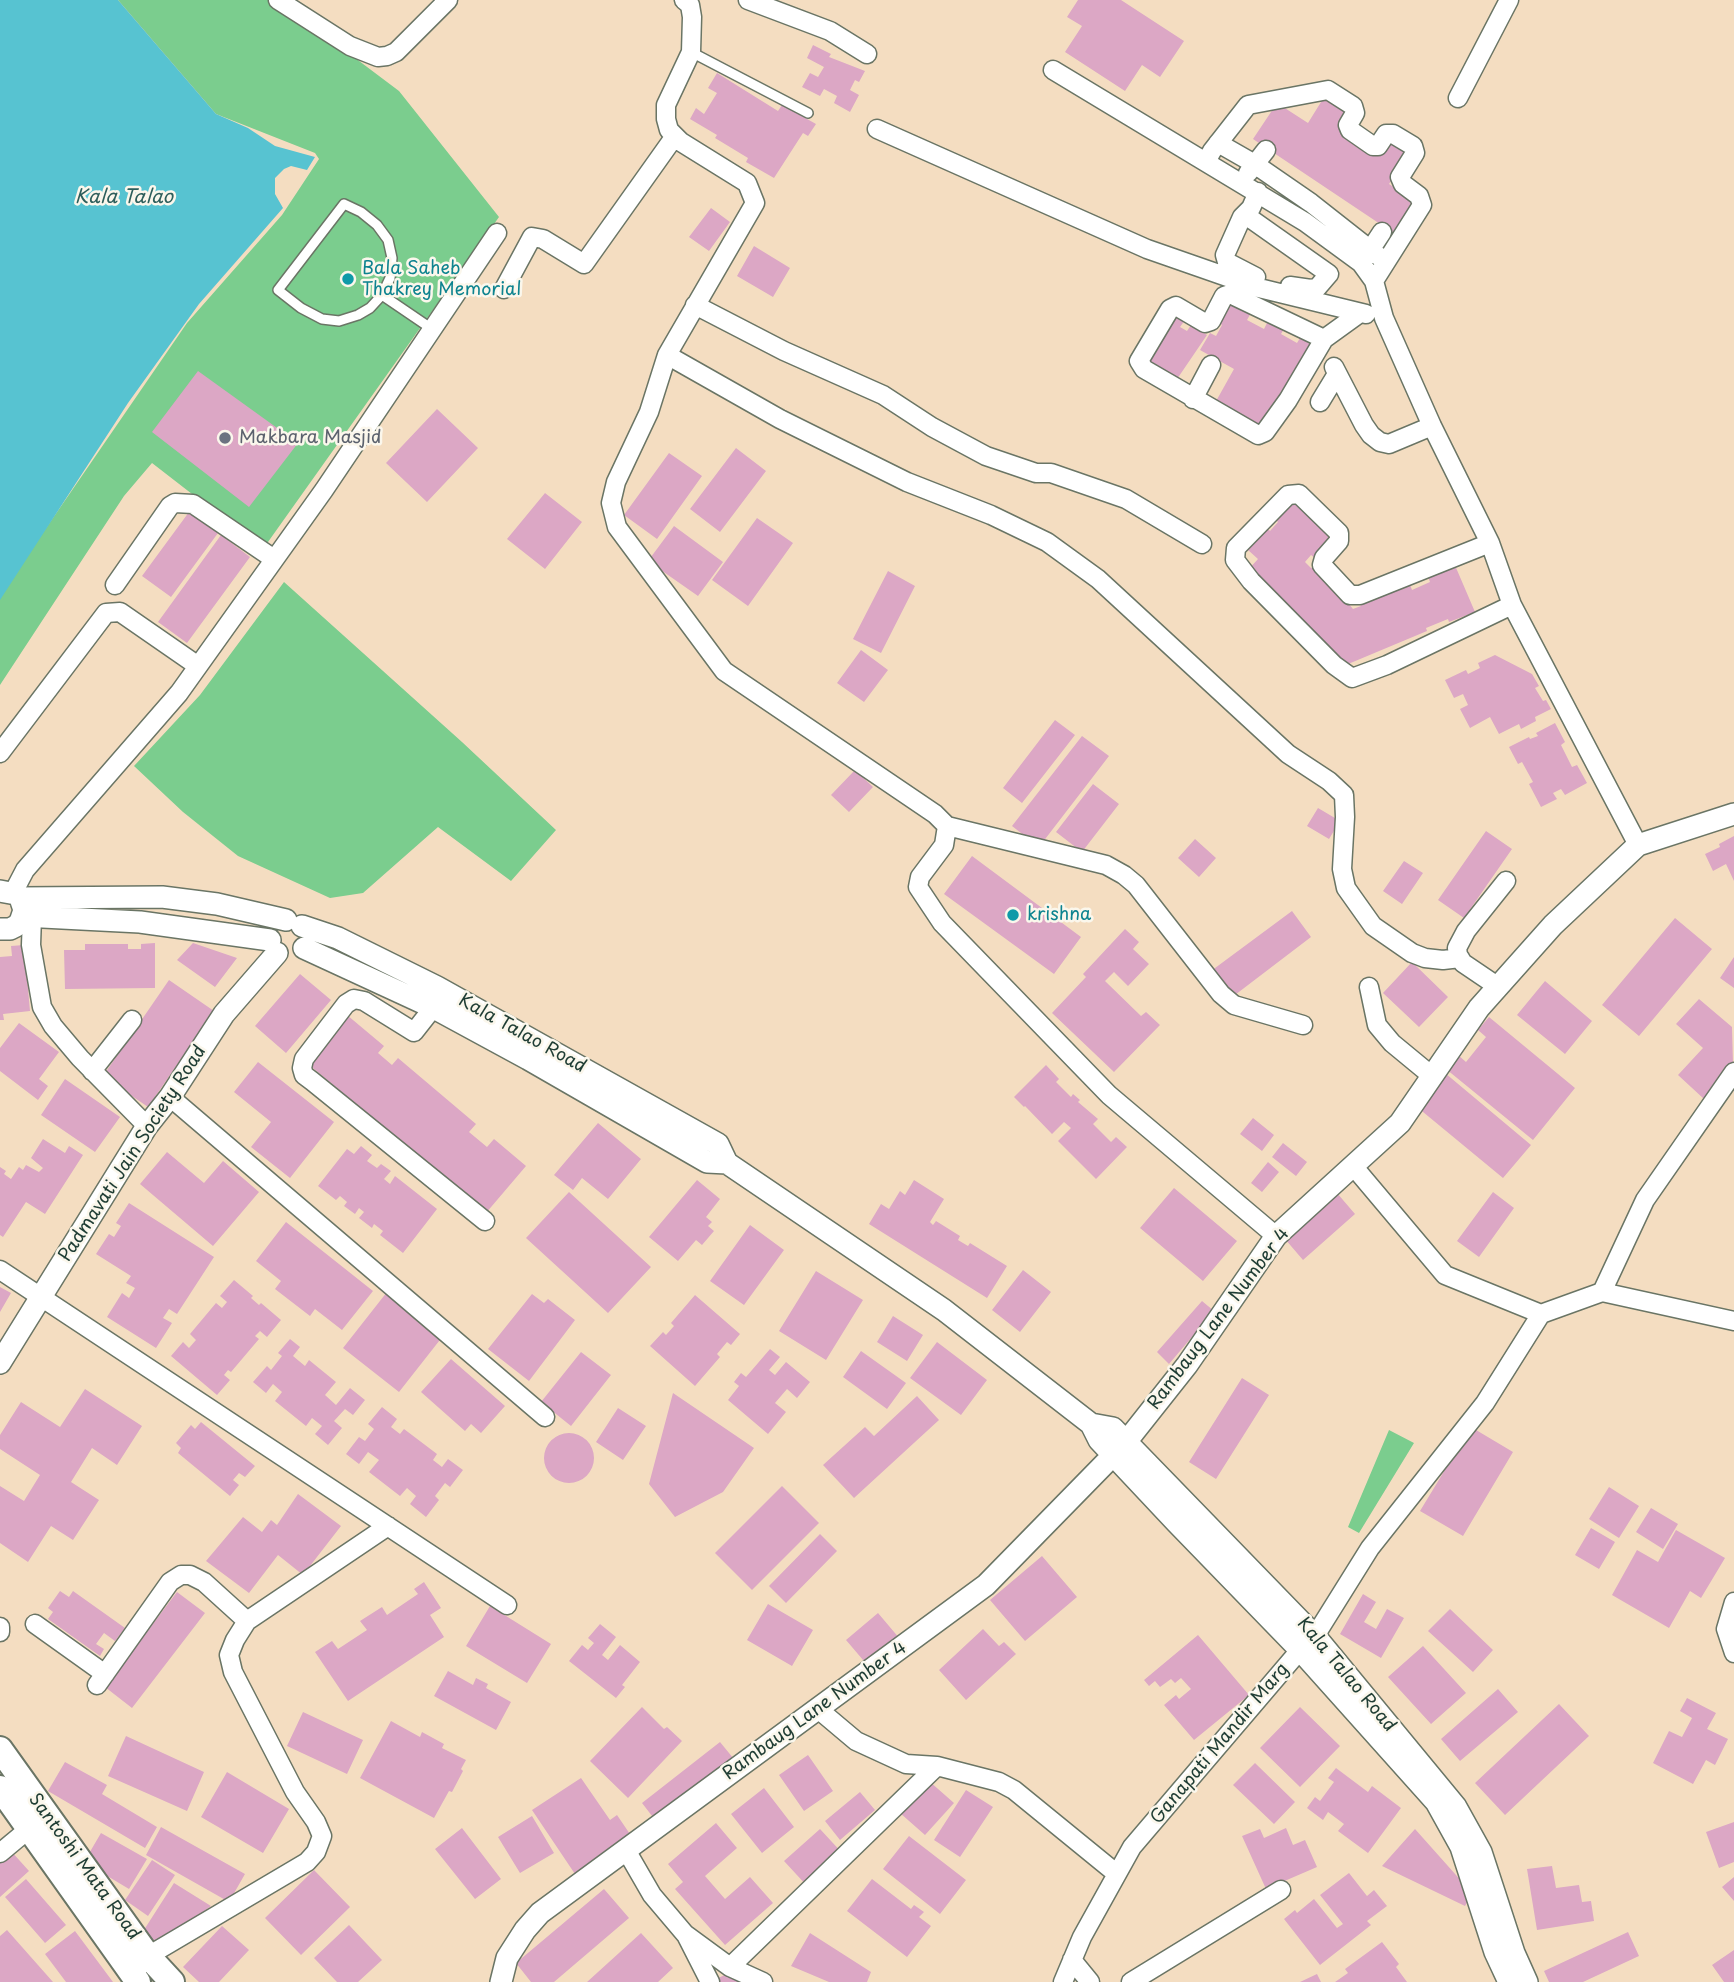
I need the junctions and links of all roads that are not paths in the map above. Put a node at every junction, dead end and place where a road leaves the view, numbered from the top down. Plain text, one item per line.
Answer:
1 (278, 0) edge
2 (448, 0) edge
3 (684, 0) edge
4 (748, 0) edge
5 (1508, 0) edge
6 (691, 52) junction
7 (867, 54) dead end
8 (1054, 70) dead end
9 (1458, 98) dead end
10 (807, 113) dead end
11 (877, 129) dead end
12 (675, 136) junction
13 (1218, 142) junction
14 (1260, 157) junction
15 (1206, 162) junction
16 (1242, 182) junction
17 (1258, 192) junction
18 (1242, 217) junction
19 (1382, 232) dead end
20 (497, 233) dead end
21 (1344, 251) junction
22 (1365, 257) junction
23 (1386, 262) junction
24 (1329, 274) junction
25 (1374, 281) junction
26 (505, 289) dead end
27 (382, 295) junction
28 (695, 305) junction
29 (1360, 313) junction
30 (1384, 318) junction
31 (432, 329) junction
32 (1324, 340) junction
33 (667, 355) junction
34 (1211, 365) dead end
35 (1193, 399) junction
36 (1320, 402) dead end
37 (1432, 426) junction
38 (1490, 543) junction
39 (1202, 544) dead end
40 (274, 559) junction
41 (115, 586) dead end
42 (1512, 605) junction
43 (136, 610) dead end
44 (202, 661) junction
45 (0, 753) edge
46 (1734, 814) edge
47 (947, 826) junction
48 (1638, 845) junction
49 (1506, 881) dead end
50 (18, 903) edge
51 (217, 904) junction
52 (294, 923) junction
53 (0, 929) edge
54 (212, 932) junction
55 (274, 946) junction
56 (304, 948) junction
57 (1460, 958) junction
58 (1497, 986) junction
59 (1369, 987) dead end
60 (439, 1000) junction
61 (132, 1020) dead end
62 (1303, 1025) dead end
63 (92, 1070) junction
64 (1734, 1072) edge
65 (1432, 1076) junction
66 (170, 1097) junction
67 (147, 1126) junction
68 (1354, 1167) junction
69 (485, 1221) dead end
70 (1276, 1236) junction
71 (0, 1270) edge
72 (1602, 1292) junction
73 (40, 1296) junction
74 (1541, 1314) junction
75 (1734, 1321) edge
76 (0, 1363) edge
77 (545, 1416) dead end
78 (1119, 1448) junction
79 (388, 1526) junction
80 (1734, 1602) edge
81 (507, 1605) dead end
82 (247, 1621) junction
83 (35, 1624) dead end
84 (1308, 1643) junction
85 (1734, 1653) edge
86 (818, 1709) junction
87 (0, 1749) edge
88 (937, 1766) junction
89 (0, 1788) edge
90 (38, 1822) junction
91 (626, 1850) junction
92 (0, 1853) edge
93 (1117, 1874) junction
94 (1281, 1890) dead end
95 (685, 1934) junction
96 (148, 1956) junction
97 (1072, 1960) junction
98 (730, 1967) junction
99 (131, 1980) edge
100 (172, 1982) edge
101 (501, 1982) edge
102 (710, 1982) edge
103 (763, 1982) edge
104 (1063, 1982) edge
105 (1090, 1982) edge
106 (1131, 1982) edge
107 (1509, 1982) edge
108 (1527, 1982) edge

1 - 2 street
3 - 6 street
4 - 7 street
5 - 9 street
6 - 10 lane
6 - 12 street
8 - 15 street
11 - 29 street
12 - 26 street
12 - 28 street
13 - 14 street
13 - 15 street
13 - 23 street
14 - 16 street
14 - 22 street
15 - 16 street
16 - 17 street
17 - 18 street
17 - 21 street
18 - 24 street
18 - 24 street
19 - 22 street
20 - 31 street
21 - 22 street
21 - 24 street
22 - 23 street
22 - 25 street
23 - 25 street
25 - 30 street
27 - 27 lane
27 - 31 lane
28 - 33 street
28 - 39 street
29 - 30 street
29 - 32 street
30 - 37 street
31 - 40 street
32 - 35 street
32 - 35 street
33 - 47 street
33 - 57 street
34 - 35 street
36 - 37 street
37 - 38 street
38 - 42 street
38 - 42 street
40 - 41 street
40 - 44 street
42 - 48 street
43 - 44 street
44 - 45 street
44 - 50 street
46 - 48 street, Rambaug Lane Number 4
47 - 62 street
47 - 70 street
48 - 58 street, Rambaug Lane Number 4
49 - 57 street
50 - 51 street, Kala Talao Road
50 - 53 street
50 - 54 street
50 - 63 street
51 - 52 street, Kala Talao Road
51 - 54 street
52 - 55 street
52 - 56 street
52 - 60 street, Kala Talao Road
54 - 55 street
55 - 56 street
55 - 66 street, Padmavati Jain Society Road
56 - 60 street, Kala Talao Road
57 - 58 street
58 - 65 street, Rambaug Lane Number 4
59 - 65 street
60 - 69 street
60 - 78 street, Kala Talao Road
61 - 63 street
63 - 67 street
64 - 72 street
65 - 68 street, Rambaug Lane Number 4
66 - 67 street, Padmavati Jain Society Road
66 - 77 street
67 - 73 street, Padmavati Jain Society Road
68 - 70 street, Rambaug Lane Number 4
68 - 74 street
70 - 78 street, Rambaug Lane Number 4
71 - 73 street
72 - 74 street
72 - 75 street
73 - 76 street, Padmavati Jain Society Road
73 - 79 street
74 - 84 street, Ganapati Mandir Marg
78 - 84 street, Kala Talao Road
78 - 86 street, Rambaug Lane Number 4
79 - 81 street
79 - 82 street
80 - 85 street
82 - 83 street
82 - 96 street
84 - 93 street, Ganapati Mandir Marg
84 - 107 street, Kala Talao Road
84 - 108 street, Kala Talao Road
86 - 88 street
86 - 91 street, Rambaug Lane Number 4
87 - 90 main road, Santoshi Mata Road
88 - 93 street
88 - 98 street
89 - 90 main road, Santoshi Mata Road
90 - 92 street
90 - 96 main road, Santoshi Mata Road
90 - 99 main road, Santoshi Mata Road
91 - 95 street
91 - 101 street, Rambaug Lane Number 4
93 - 97 street, Ganapati Mandir Marg
94 - 106 street
95 - 98 street
95 - 102 street
96 - 99 street
96 - 100 main road, Santoshi Mata Road
97 - 104 street, Ganapati Mandir Marg
97 - 105 street
98 - 103 street

